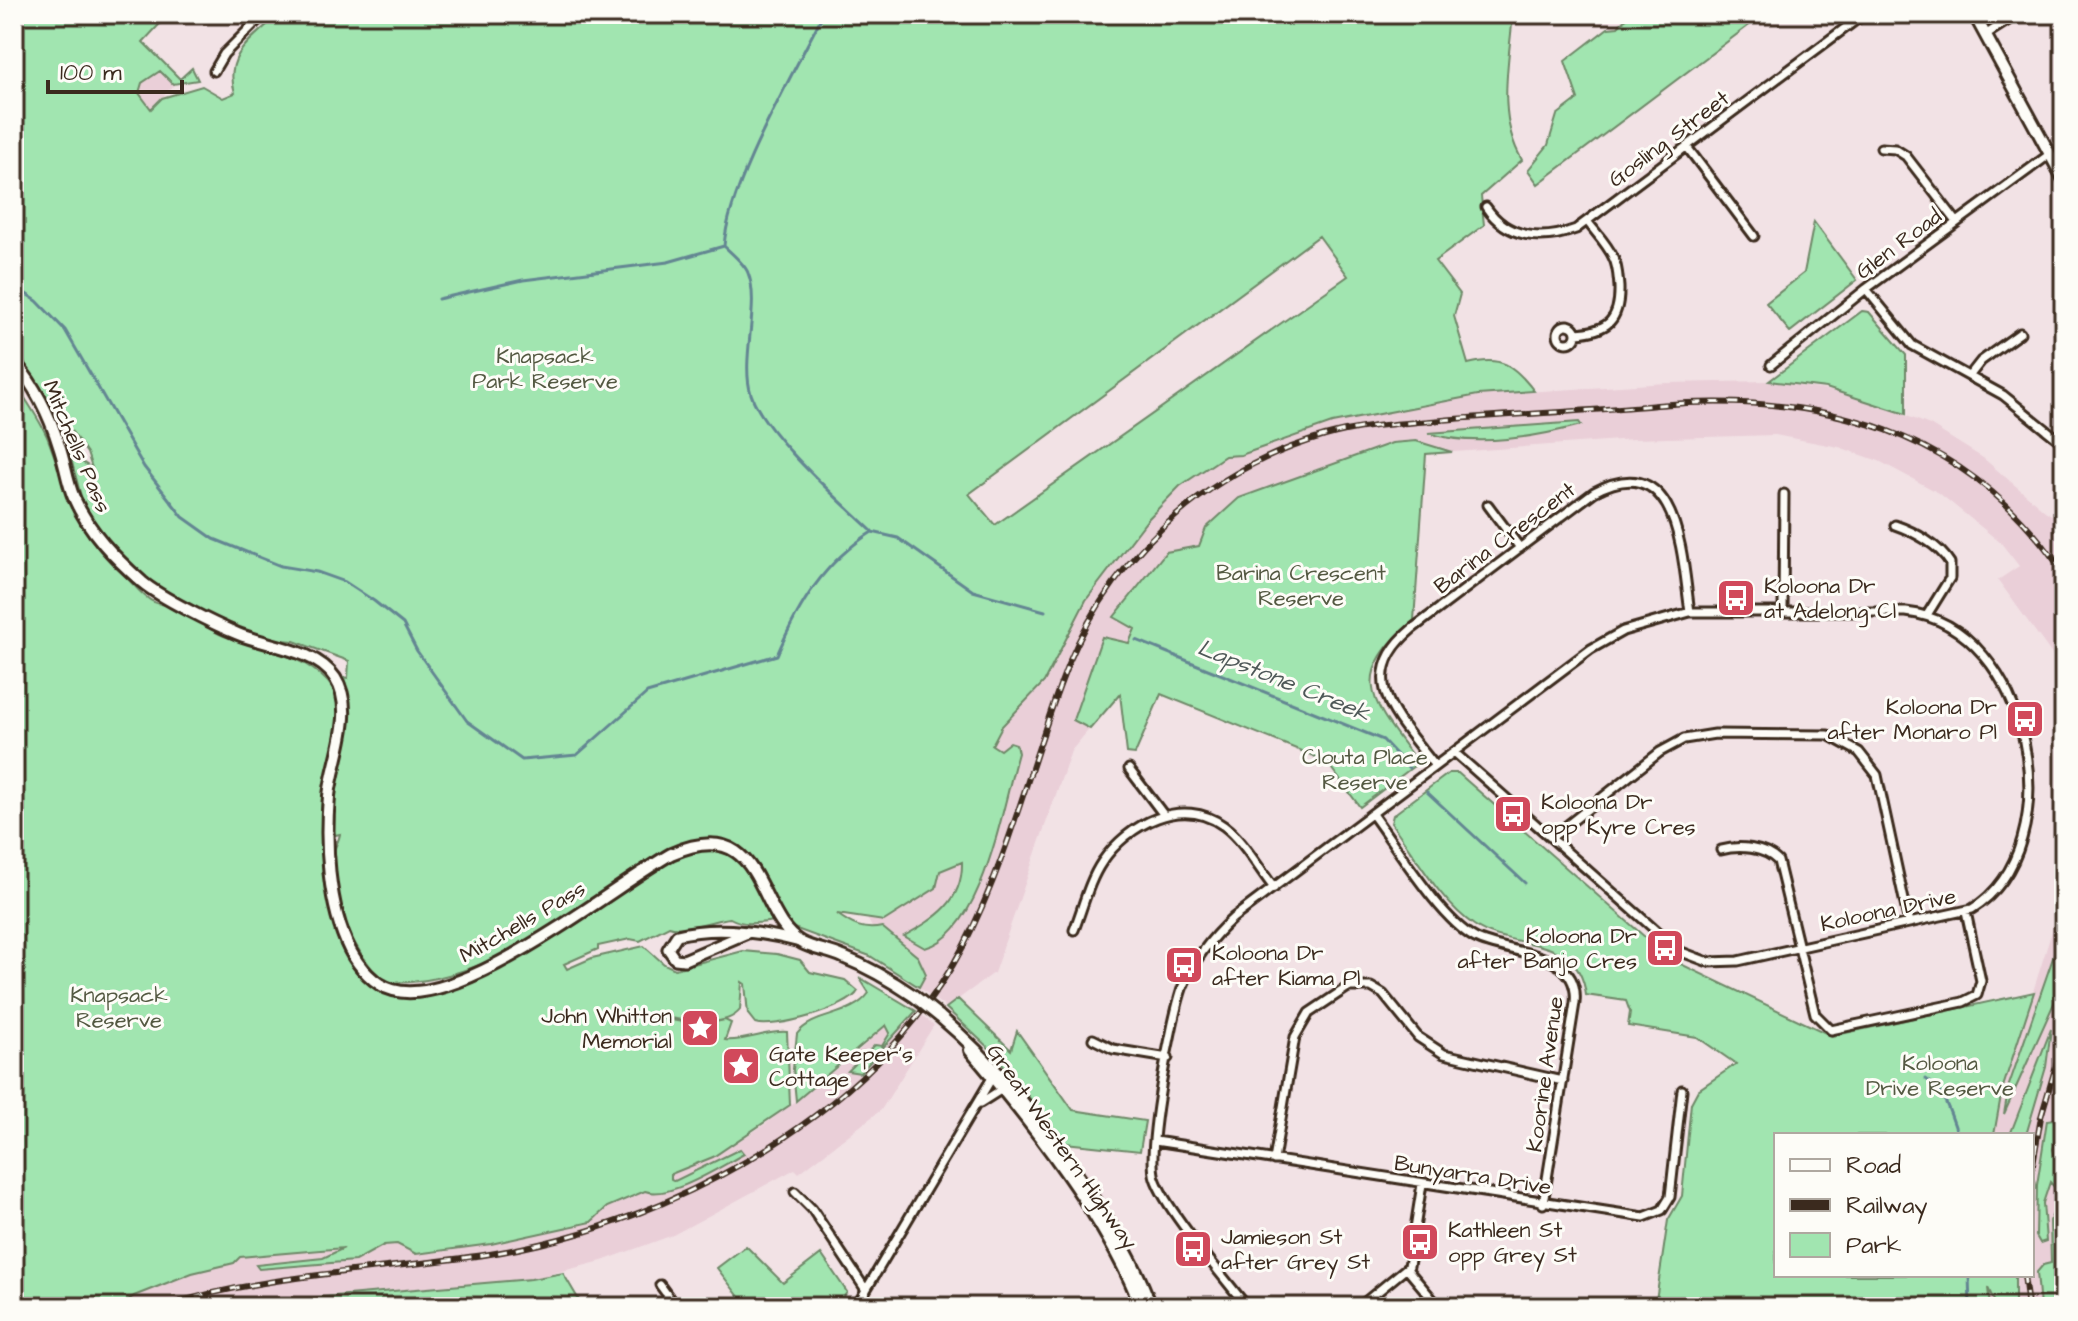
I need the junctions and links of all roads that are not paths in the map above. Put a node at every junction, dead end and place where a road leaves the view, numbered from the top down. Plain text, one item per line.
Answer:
1 (264, 14) edge
2 (1864, 14) edge
3 (1974, 14) edge
4 (2018, 14) edge
5 (1985, 35) junction
6 (214, 71) dead end
7 (1687, 147) junction
8 (1881, 148) dead end
9 (2050, 154) junction
10 (2064, 180) edge
11 (1486, 207) dead end
12 (1587, 221) junction
13 (1957, 222) junction
14 (1754, 236) dead end
15 (1866, 289) junction
16 (1576, 333) dead end
17 (2020, 333) dead end
18 (14, 361) edge
19 (1771, 365) dead end
20 (1970, 375) junction
21 (2064, 444) edge
22 (1784, 494) dead end
23 (1488, 505) dead end
24 (1895, 525) dead end
25 (1520, 548) junction
26 (1783, 611) junction
27 (1690, 612) junction
28 (1927, 615) junction
29 (1454, 752) junction
30 (1435, 766) junction
31 (1129, 769) dead end
32 (1163, 814) junction
33 (1372, 814) junction
34 (1551, 838) junction
35 (1721, 850) dead end
36 (1274, 888) junction
37 (1966, 912) junction
38 (1909, 923) junction
39 (1074, 930) dead end
40 (747, 933) junction
41 (802, 943) junction
42 (1799, 947) junction
43 (1093, 1039) dead end
44 (1168, 1058) junction
45 (996, 1073) junction
46 (1563, 1081) junction
47 (1002, 1089) junction
48 (1682, 1090) dead end
49 (980, 1103) junction
50 (1155, 1141) junction
51 (1274, 1160) junction
52 (1422, 1184) junction
53 (795, 1192) dead end
54 (1543, 1204) junction
55 (1407, 1269) junction
56 (660, 1285) dead end
57 (864, 1294) junction
58 (676, 1307) edge
59 (856, 1307) edge
60 (868, 1307) edge
61 (1141, 1307) edge
62 (1151, 1307) edge
63 (1247, 1307) edge
64 (1359, 1307) edge
65 (1439, 1307) edge

1 - 6 street
2 - 7 street, Gosling Street
3 - 5 main road
4 - 5 street
5 - 9 main road
7 - 12 street, Gosling Street
7 - 14 street
8 - 13 street
9 - 10 main road
9 - 13 street, Glen Road
11 - 12 street, Gosling Street
12 - 16 street
13 - 15 street, Glen Road
15 - 19 street, Glen Road
15 - 20 street
17 - 20 street
18 - 41 main road, Mitchells Pass
20 - 21 street
22 - 26 street
23 - 25 street
24 - 28 street
25 - 27 street, Barina Crescent
25 - 30 street, Barina Crescent
26 - 27 street, Koloona Drive
26 - 28 street, Koloona Drive
27 - 29 street, Koloona Drive
28 - 37 street, Koloona Drive
29 - 30 street, Koloona Drive
29 - 34 street, Koloona Drive
30 - 33 street, Koloona Drive
31 - 32 street
32 - 36 street
32 - 39 street
33 - 36 street, Koloona Drive
33 - 46 street, Koorine Avenue
34 - 38 street
34 - 42 street, Koloona Drive
35 - 42 street
36 - 44 street, Koloona Drive
37 - 38 street, Koloona Drive
37 - 42 street
38 - 42 street, Koloona Drive
40 - 40 street, Great Western Highway
40 - 41 street, Great Western Highway
41 - 45 main road, Great Western Highway, bridge
43 - 44 street
44 - 50 street, Koloona Drive
45 - 47 main road, Great Western Highway
45 - 49 street
45 - 62 main road, Great Western Highway
46 - 51 street
46 - 54 street, Koorine Avenue
47 - 49 street
47 - 61 main road, Great Western Highway
48 - 54 street, Bunyarra Drive
49 - 57 street
50 - 51 street, Bunyarra Drive
50 - 63 street, Koloona Drive
51 - 52 street, Bunyarra Drive
52 - 54 street, Bunyarra Drive
52 - 55 street
53 - 57 street
55 - 64 street
55 - 65 street
56 - 58 street
57 - 59 street
57 - 60 street

